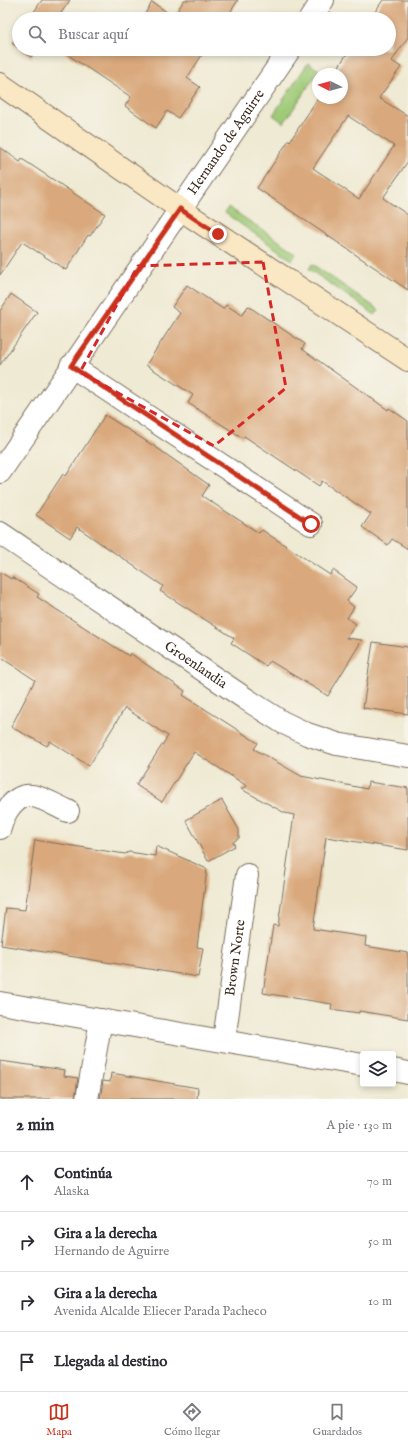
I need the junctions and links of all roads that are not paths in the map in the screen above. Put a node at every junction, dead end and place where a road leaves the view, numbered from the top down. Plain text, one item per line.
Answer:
1 (323, 0) edge
2 (315, 12) edge
3 (285, 56) edge
4 (0, 84) edge
5 (180, 209) junction
6 (408, 360) edge
7 (71, 366) junction
8 (0, 472) edge
9 (311, 524) dead end
10 (0, 533) edge
11 (408, 756) edge
12 (68, 811) dead end
13 (0, 828) edge
14 (247, 875) dead end
15 (0, 1003) edge
16 (101, 1020) junction
17 (224, 1040) junction
18 (360, 1064) edge
19 (396, 1071) edge
20 (408, 1073) edge
21 (88, 1099) edge

1 - 2 street
3 - 5 street, Hernando de Aguirre
4 - 5 main road
5 - 6 main road
5 - 7 street, Hernando de Aguirre
7 - 8 street, Hernando de Aguirre
7 - 9 street
10 - 11 street, Groenlandia
12 - 13 street
14 - 17 street, Brown Norte
15 - 16 street
16 - 17 street
16 - 21 street
17 - 18 street
19 - 20 street

